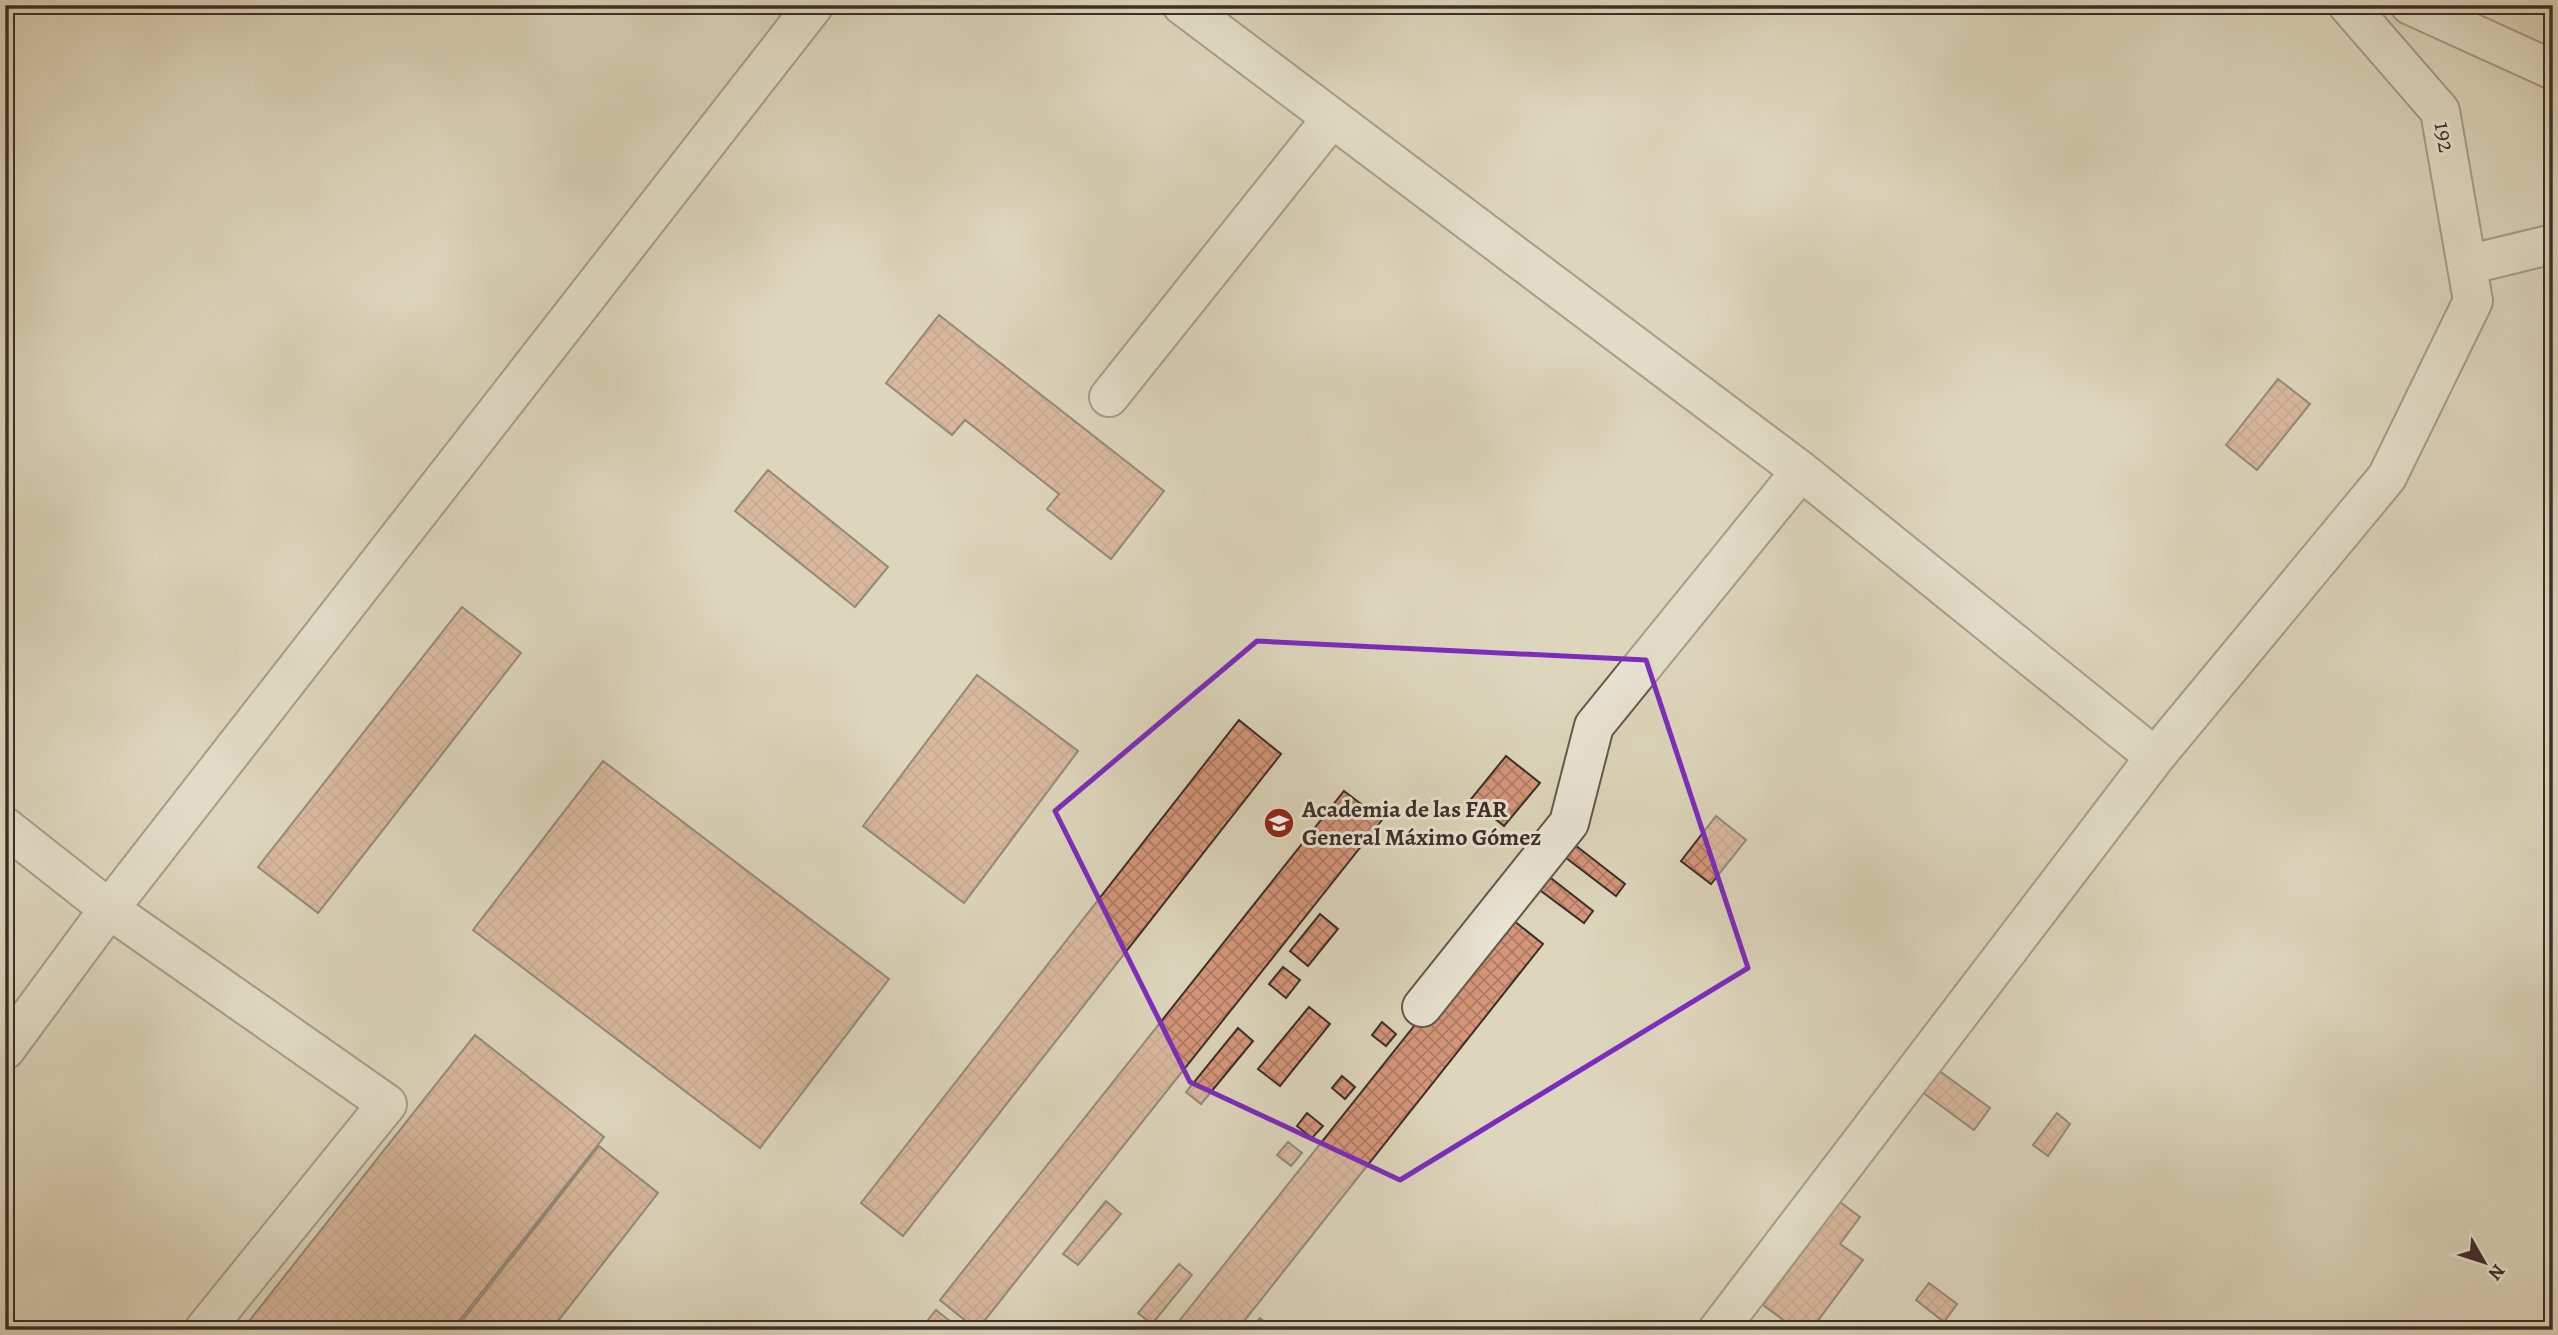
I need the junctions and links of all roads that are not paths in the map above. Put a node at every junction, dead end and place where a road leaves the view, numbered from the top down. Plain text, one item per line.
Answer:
1 (814, 5) edge
2 (1182, 5) edge
3 (2348, 5) edge
4 (2410, 5) edge
5 (2553, 70) edge
6 (1332, 118) junction
7 (2553, 244) edge
8 (2470, 283) junction
9 (1109, 397) dead end
10 (1801, 471) junction
11 (2155, 757) junction
12 (5, 827) edge
13 (109, 909) junction
14 (1422, 1007) dead end
15 (5, 1049) edge
16 (204, 1330) edge
17 (1718, 1330) edge

1 - 13 street
2 - 6 street
3 - 8 street, 192
4 - 5 street
6 - 9 street
6 - 10 street
7 - 8 street
8 - 11 street
10 - 11 street
10 - 14 street
11 - 17 street
12 - 13 street
13 - 15 street
13 - 16 street

